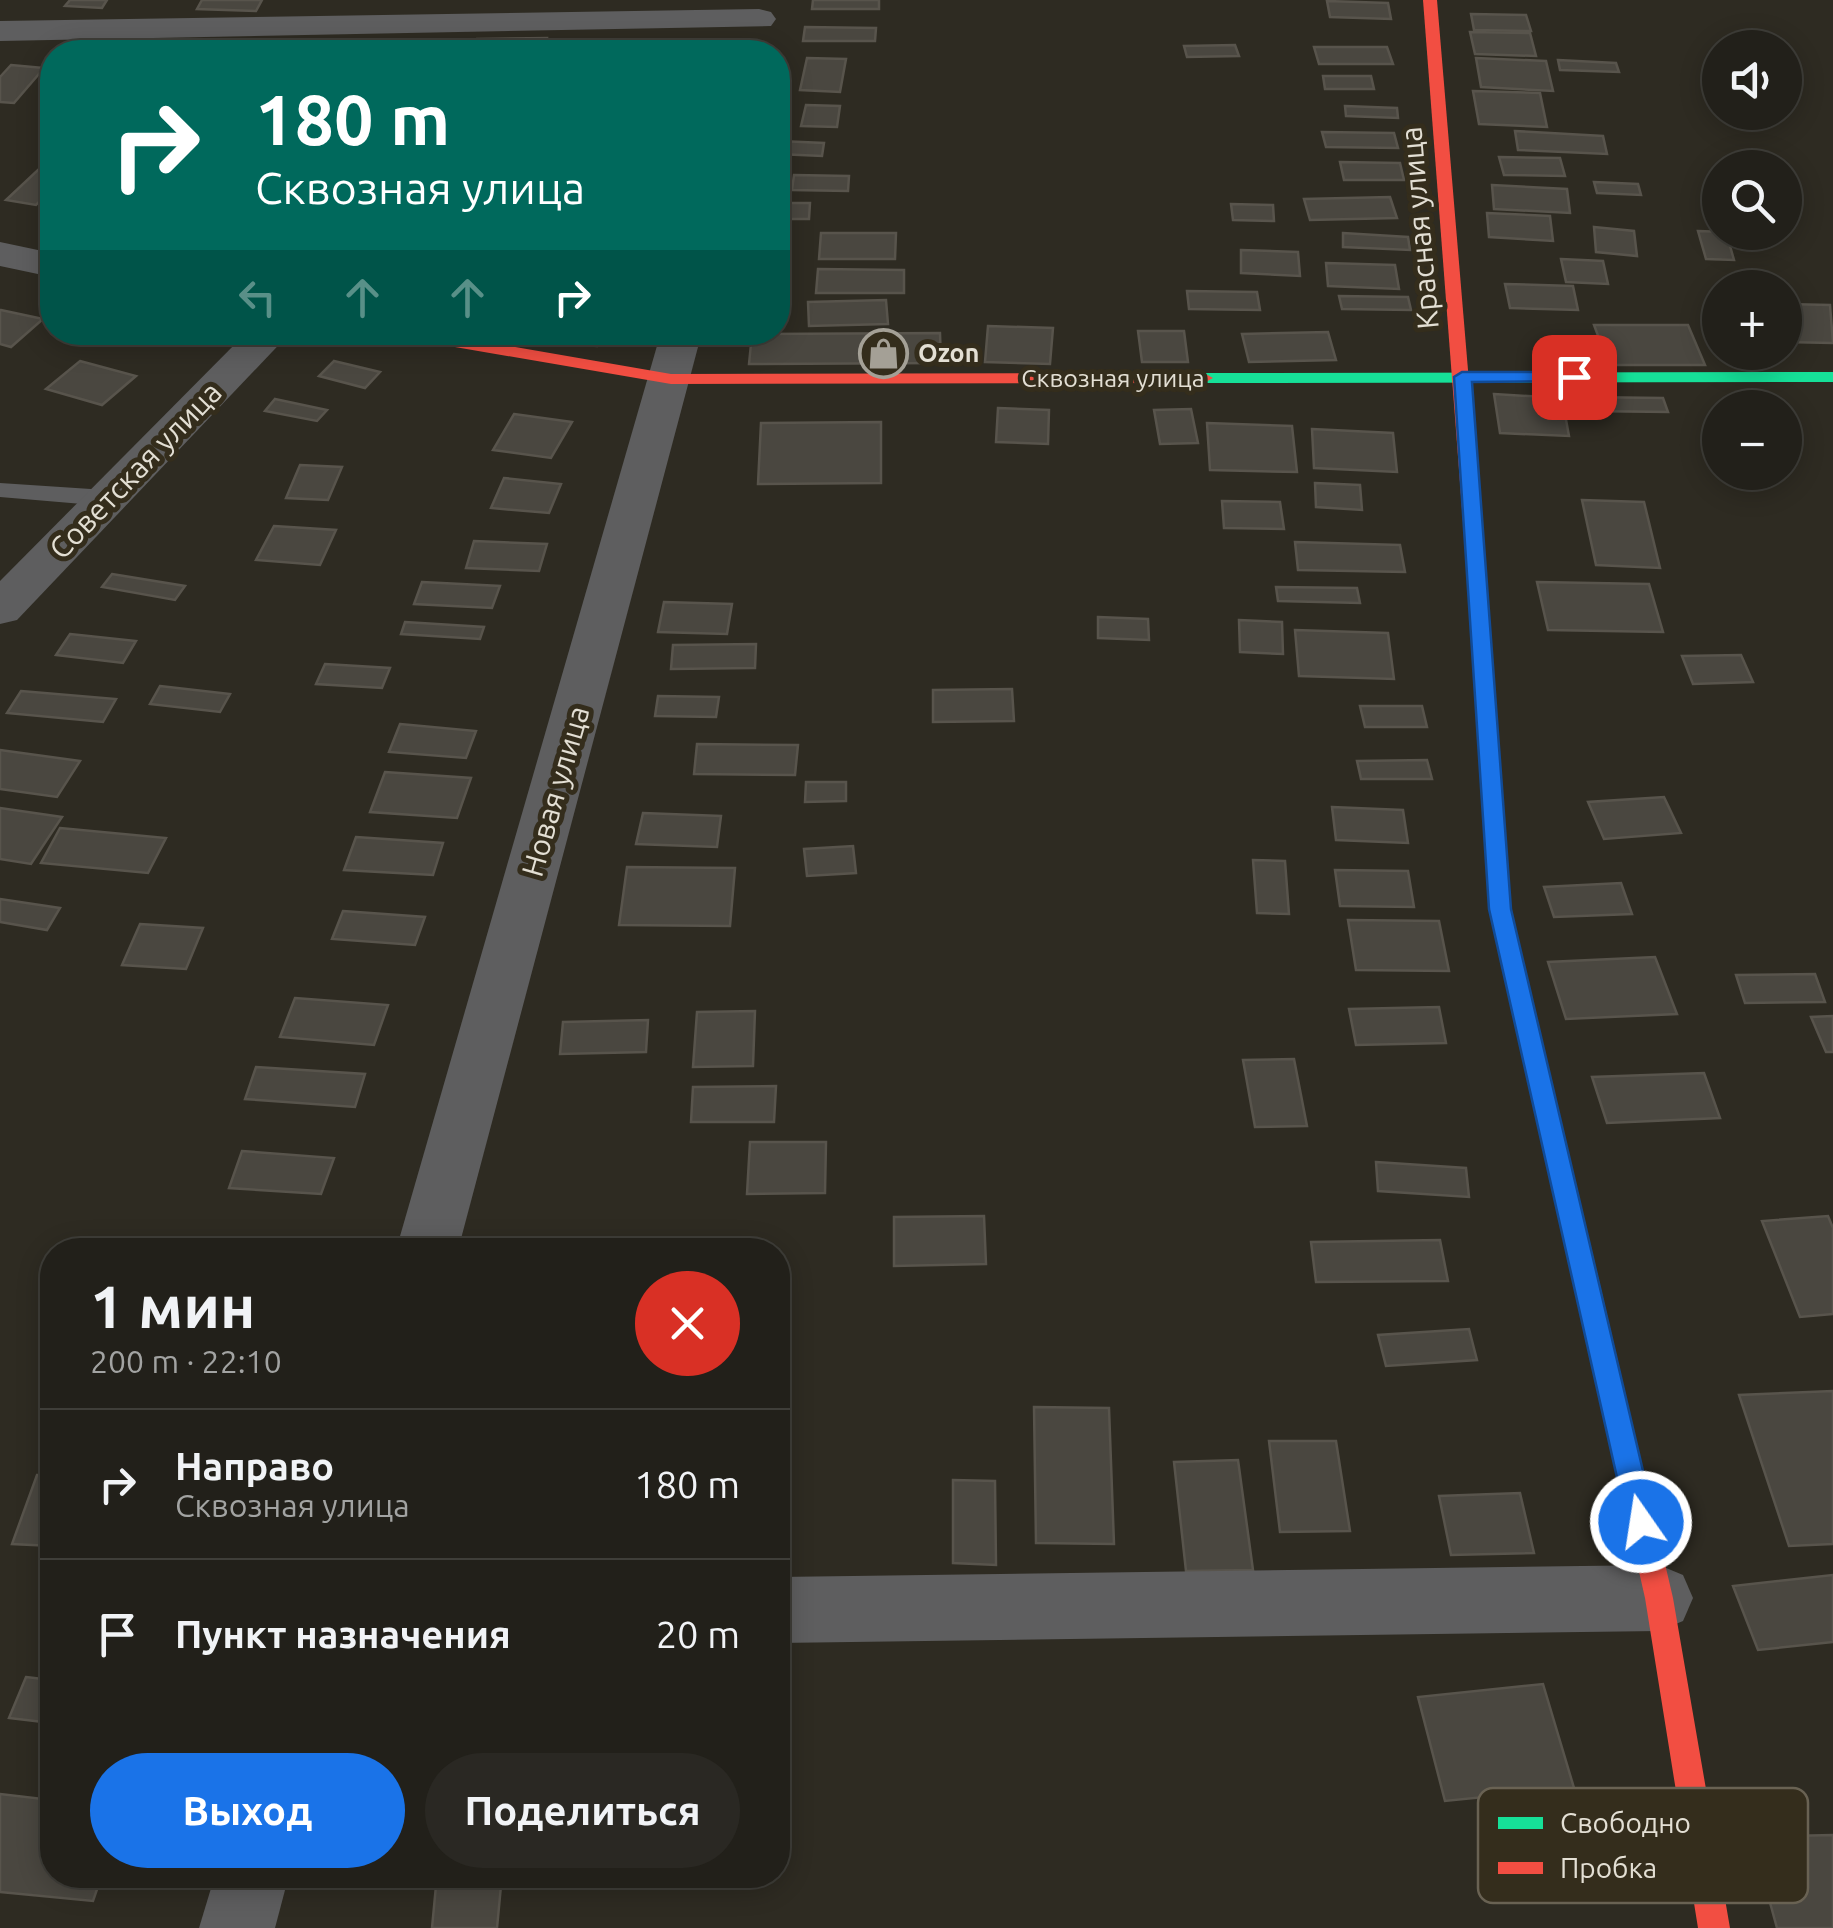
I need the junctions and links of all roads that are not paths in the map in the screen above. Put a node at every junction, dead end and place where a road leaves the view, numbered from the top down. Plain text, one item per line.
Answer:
1 (1430, 0) edge
2 (762, 9) edge
3 (0, 31) edge
4 (754, 40) edge
5 (0, 254) edge
6 (40, 262) edge
7 (258, 345) edge
8 (548, 345) edge
9 (676, 356) edge
10 (1462, 377) junction
11 (1833, 377) edge
12 (0, 490) edge
13 (106, 498) junction
14 (0, 609) edge
15 (430, 1238) edge
16 (1659, 1598) junction
17 (790, 1610) edge
18 (1691, 1788) edge
19 (248, 1888) edge
20 (1710, 1903) edge
21 (237, 1928) edge
22 (1714, 1928) edge

1 - 10 street, Красная улица
2 - 3 street
2 - 4 street
5 - 6 street
7 - 13 street, Советская улица
8 - 9 street, Сквозная улица
9 - 10 street, Сквозная улица
9 - 15 street, Новая улица
10 - 11 street, Сквозная улица
10 - 16 street, Красная улица
12 - 13 lane
13 - 14 street, Советская улица
16 - 17 street
16 - 18 street, Красная улица
19 - 21 street
20 - 22 street, Красная улица

